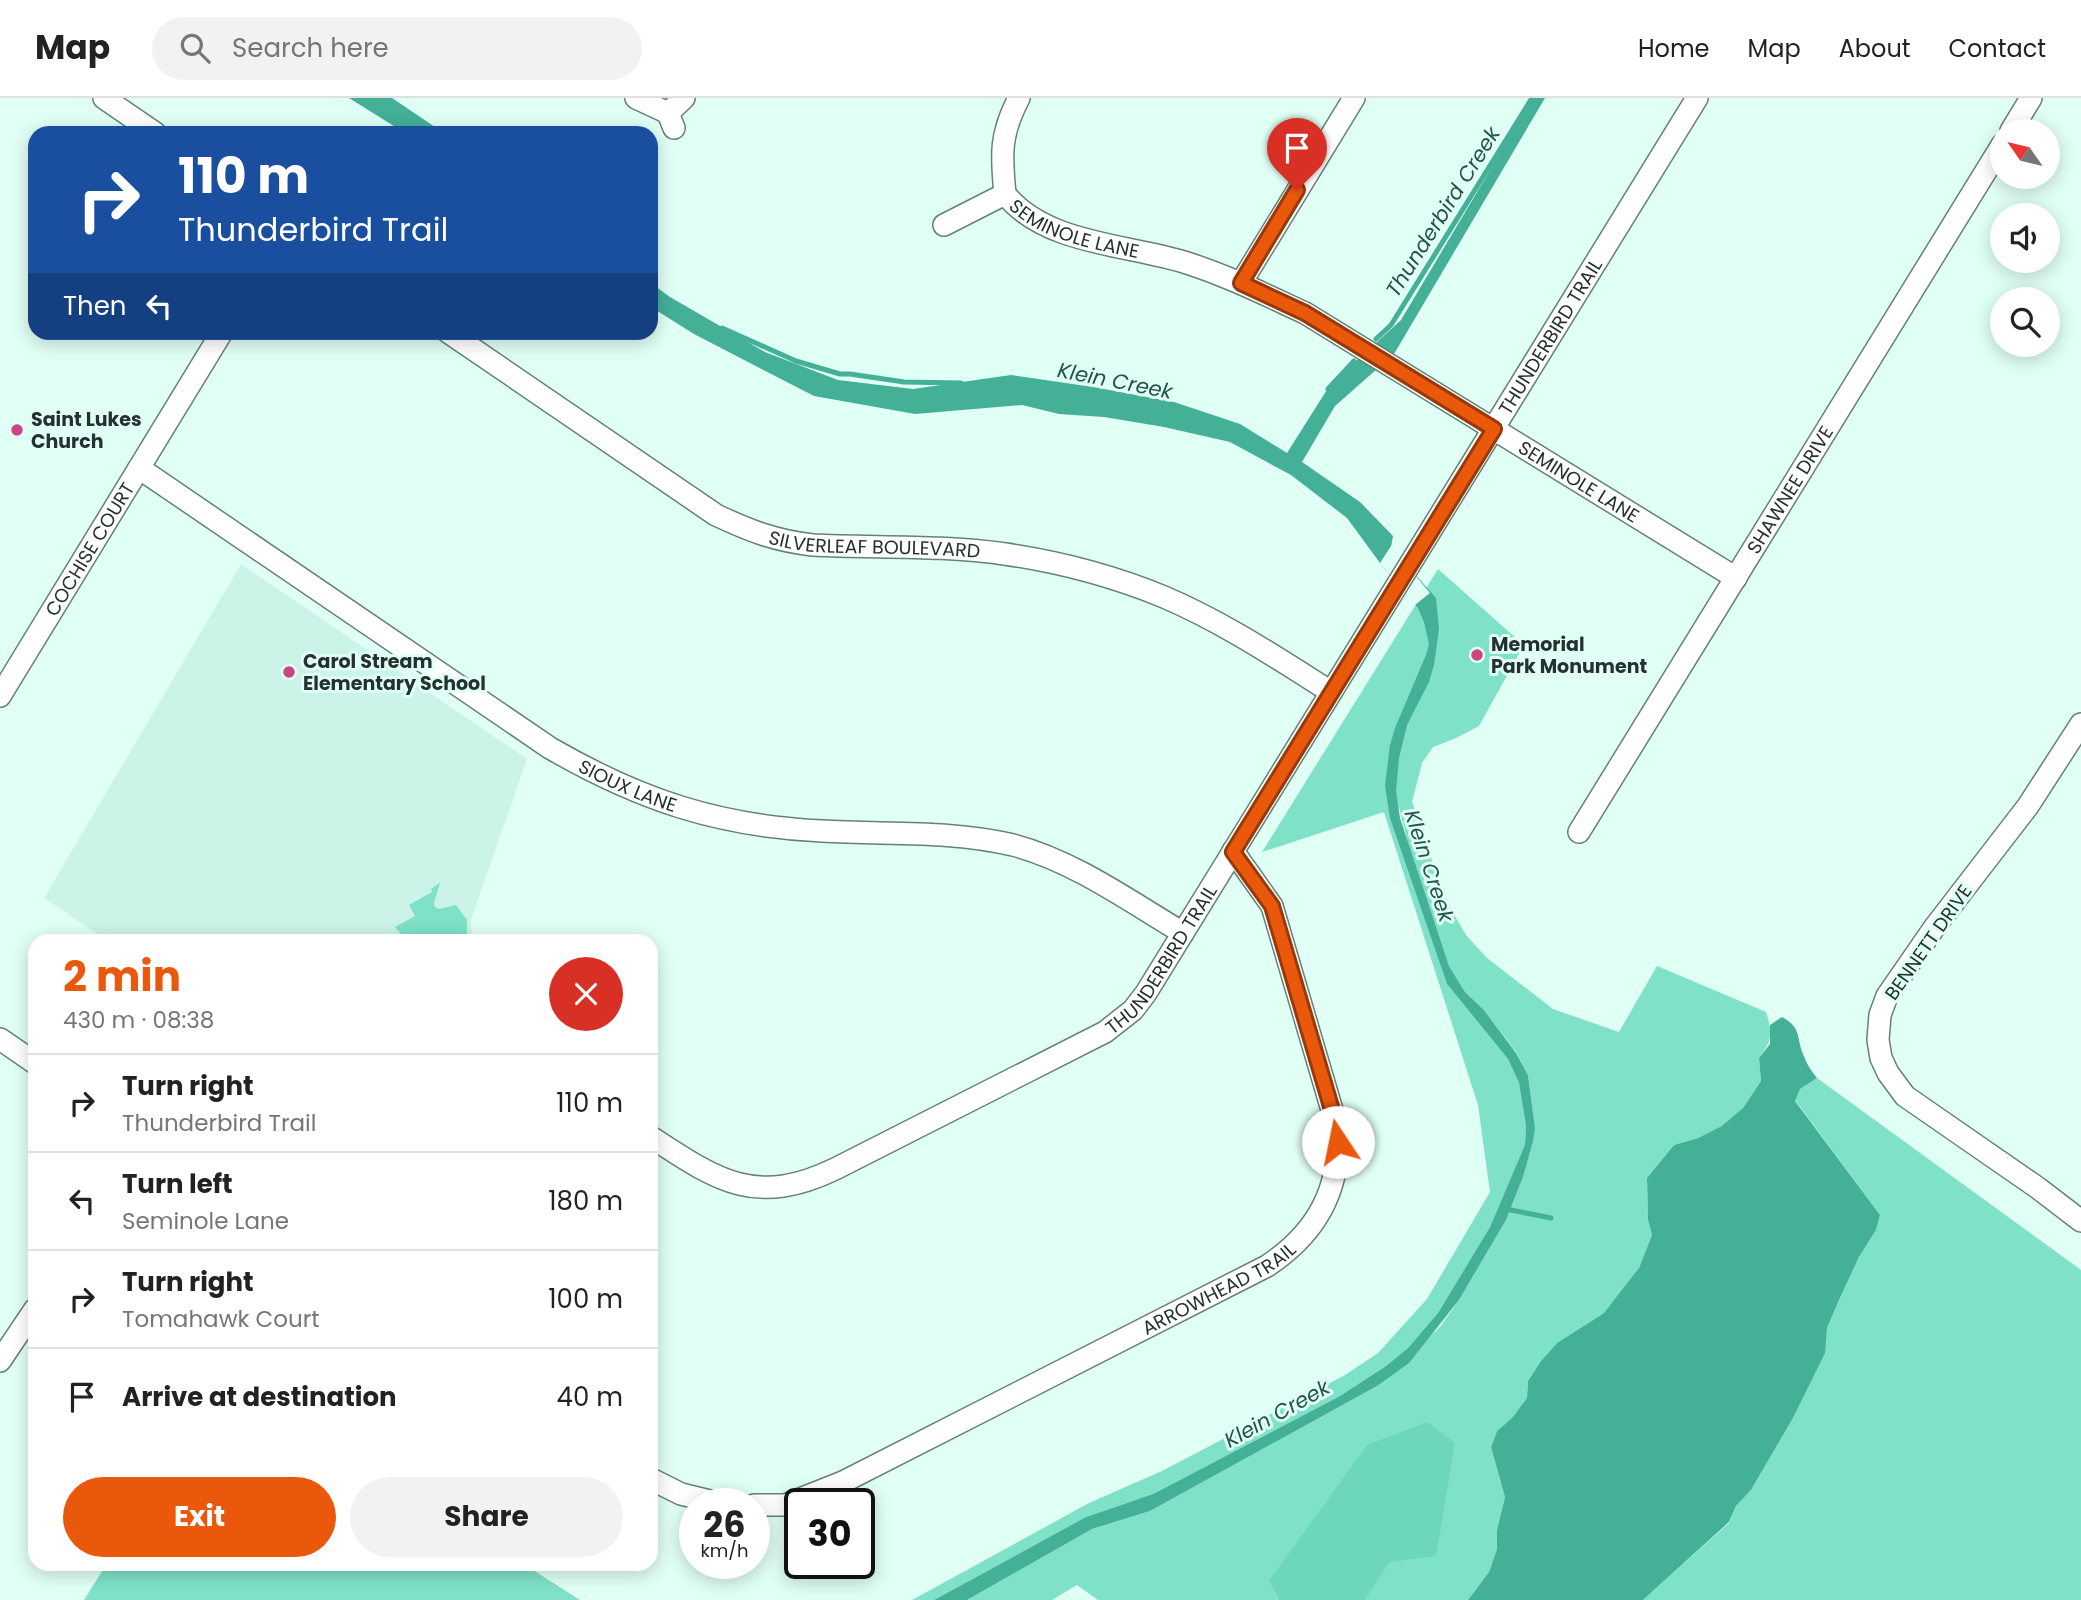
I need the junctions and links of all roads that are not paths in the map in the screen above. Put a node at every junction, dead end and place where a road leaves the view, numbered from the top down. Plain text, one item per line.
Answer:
1 (104, 98) edge
2 (636, 98) edge
3 (684, 98) edge
4 (1020, 98) edge
5 (1354, 98) edge
6 (1697, 98) edge
7 (2031, 98) edge
8 (2018, 119) edge
9 (145, 126) edge
10 (1990, 165) edge
11 (1005, 194) junction
12 (944, 225) dead end
13 (1241, 283) junction
14 (217, 340) edge
15 (460, 340) edge
16 (1494, 429) junction
17 (139, 468) junction
18 (1736, 578) junction
19 (1331, 692) junction
20 (0, 696) edge
21 (2081, 724) edge
22 (1579, 832) dead end
23 (1233, 852) junction
24 (1183, 933) junction
25 (0, 1039) edge
26 (28, 1058) edge
27 (658, 1142) edge
28 (2081, 1222) edge
29 (28, 1318) edge
30 (0, 1360) edge
31 (658, 1482) edge
32 (679, 1493) edge
33 (770, 1505) edge

1 - 9 street
2 - 3 street
4 - 11 street
5 - 13 street
6 - 16 street, THUNDERBIRD TRAIL
7 - 8 street
10 - 18 street, SHAWNEE DRIVE
11 - 12 street
11 - 13 street, SEMINOLE LANE
13 - 16 street, SEMINOLE LANE
14 - 17 street, COCHISE COURT
15 - 19 street, SILVERLEAF BOULEVARD
16 - 18 street, SEMINOLE LANE
16 - 19 street, THUNDERBIRD TRAIL
17 - 20 street, COCHISE COURT
17 - 24 street, SIOUX LANE
18 - 22 street, SHAWNEE DRIVE
19 - 23 street, THUNDERBIRD TRAIL
21 - 28 street, BENNETT DRIVE
23 - 24 street, THUNDERBIRD TRAIL
23 - 33 street, ARROWHEAD TRAIL
24 - 27 street, THUNDERBIRD TRAIL
25 - 26 street
29 - 30 street
31 - 32 street

